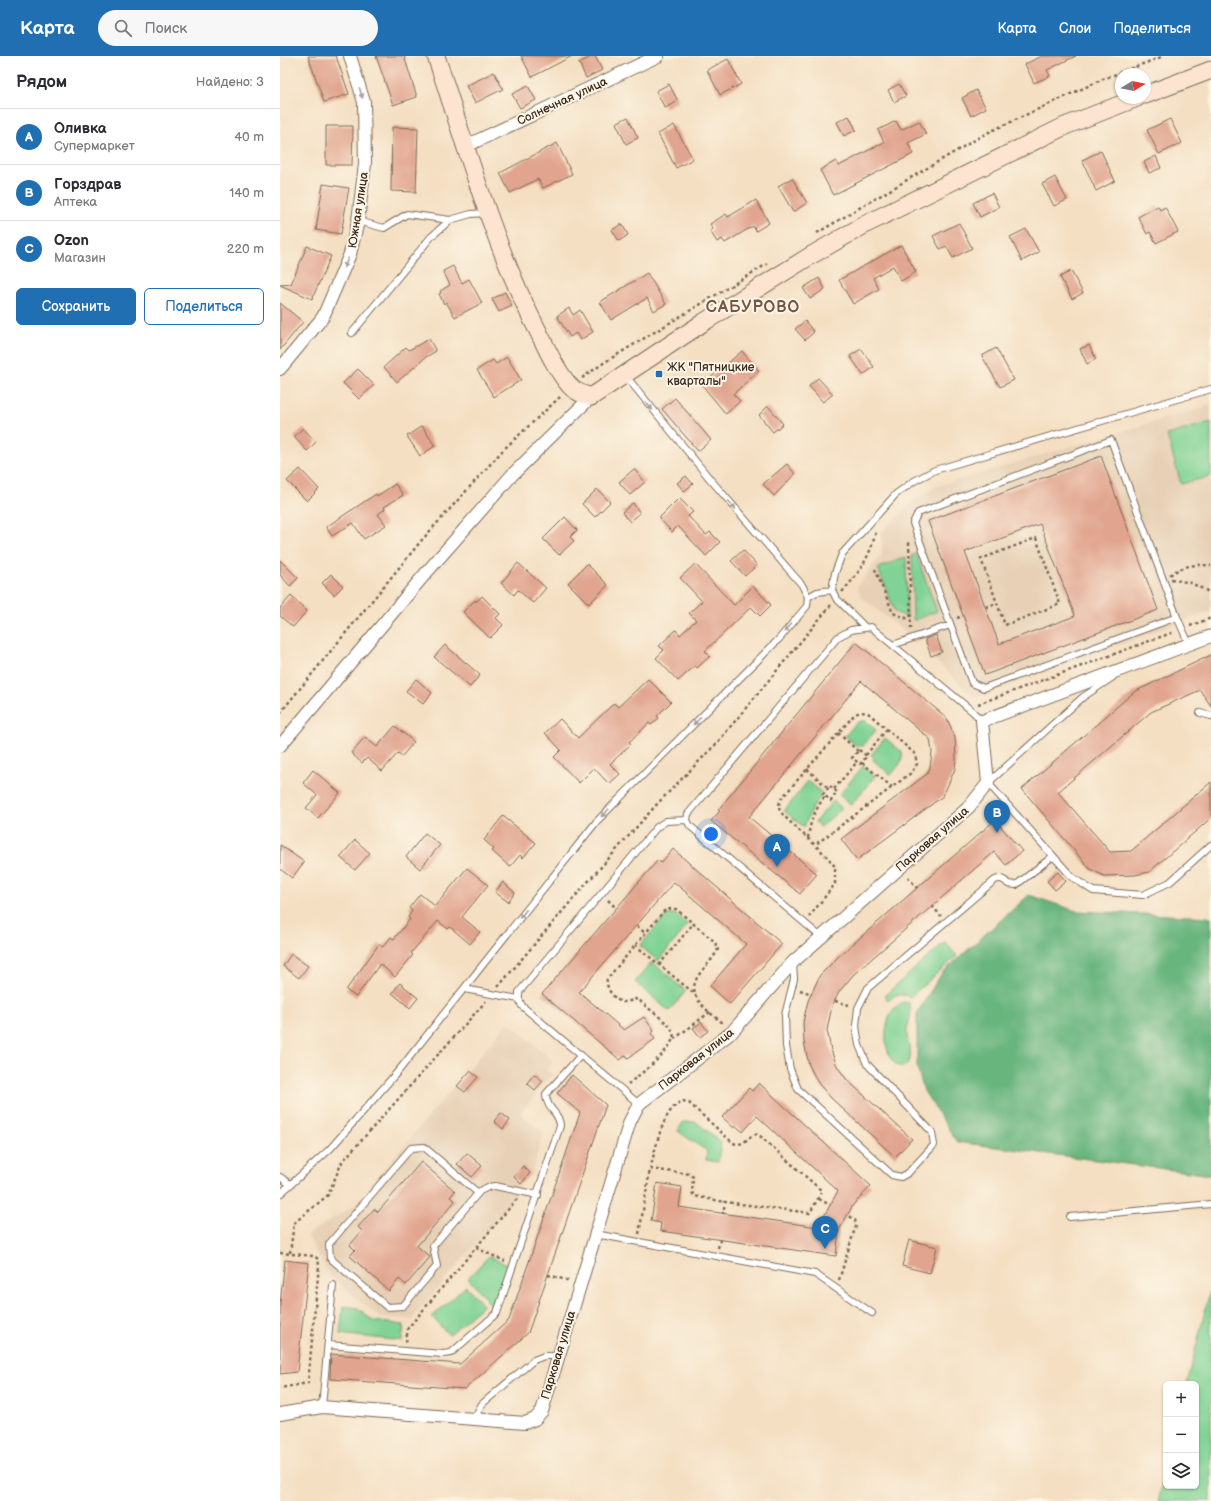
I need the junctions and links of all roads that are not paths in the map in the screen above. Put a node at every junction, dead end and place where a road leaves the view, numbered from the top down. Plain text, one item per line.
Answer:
1 (350, 56) edge
2 (436, 56) edge
3 (658, 56) edge
4 (1211, 70) edge
5 (1151, 93) edge
6 (1121, 104) edge
7 (466, 146) junction
8 (489, 212) junction
9 (450, 220) junction
10 (358, 221) junction
11 (352, 333) dead end
12 (280, 369) edge
13 (625, 374) junction
14 (1211, 389) edge
15 (591, 397) junction
16 (832, 590) junction
17 (808, 597) junction
18 (1177, 616) junction
19 (950, 625) junction
20 (865, 627) junction
21 (1211, 636) edge
22 (1189, 644) junction
23 (893, 645) junction
24 (1127, 667) junction
25 (1200, 713) dead end
26 (1211, 716) edge
27 (982, 722) junction
28 (280, 746) edge
29 (988, 783) junction
30 (687, 820) junction
31 (1211, 845) edge
32 (1052, 856) junction
33 (820, 937) junction
34 (793, 962) junction
35 (464, 989) junction
36 (519, 999) junction
37 (581, 1055) junction
38 (639, 1104) junction
39 (280, 1177) edge
40 (290, 1184) junction
41 (478, 1193) junction
42 (280, 1194) edge
43 (538, 1195) junction
44 (1211, 1204) edge
45 (1070, 1217) dead end
46 (594, 1234) junction
47 (333, 1285) dead end
48 (872, 1312) dead end
49 (328, 1345) junction
50 (558, 1356) junction
51 (322, 1407) junction
52 (280, 1414) edge
53 (474, 1419) junction

1 -> 10 street, Южная улица
2 - 7 street
3 - 7 street, Солнечная улица
4 - 5 street
6 - 13 street
7 - 8 street
8 - 9 lane
8 - 15 street
9 - 10 lane
9 - 11 lane
10 -> 12 street, Южная улица
13 - 15 street
13 -> 17 lane
14 - 16 lane
15 - 28 street
16 - 17 lane
16 - 20 lane
17 -> 35 lane
18 - 19 lane
18 - 19 lane
18 - 22 lane
19 - 23 lane
20 - 23 lane
20 - 30 lane
21 - 22 street
22 - 24 street
23 - 27 lane
24 - 27 street
24 - 29 lane
25 - 26 lane
27 - 29 street
29 - 32 lane
29 - 33 street, Парковая улица
30 - 33 lane
30 - 36 lane
31 - 32 lane
32 - 34 lane
33 - 34 street, Парковая улица
34 - 38 street, Парковая улица
35 - 36 lane
35 - 40 lane
36 - 37 lane
37 - 38 lane
37 - 43 lane
38 - 46 street, Парковая улица
39 - 40 lane
40 - 42 lane
41 - 41 lane
41 - 43 lane
43 - 49 lane
44 - 45 lane
46 - 48 lane
46 - 50 street, Парковая улица
47 - 49 lane
49 - 51 lane
50 - 53 lane
50 - 53 street, Парковая улица
51 - 52 street, Парковая улица
51 - 53 street, Парковая улица

